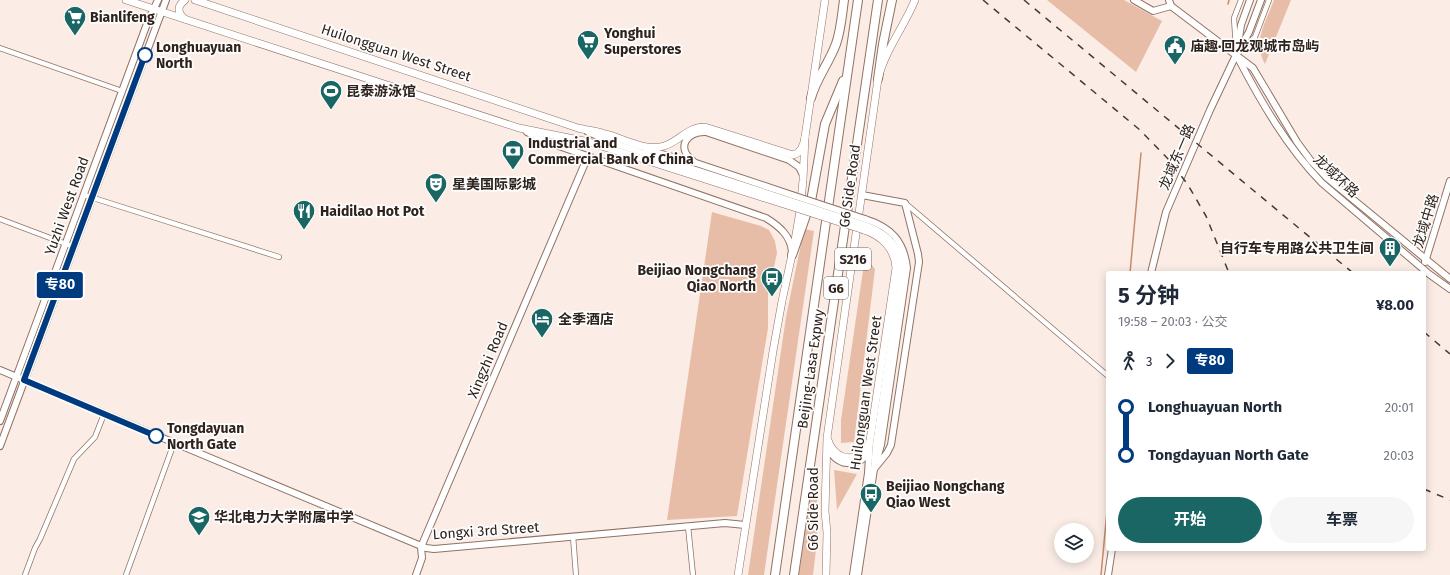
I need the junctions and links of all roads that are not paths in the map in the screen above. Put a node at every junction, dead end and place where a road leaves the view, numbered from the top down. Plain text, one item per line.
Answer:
1 (126, 0) edge
2 (136, 0) edge
3 (158, 0) edge
4 (166, 0) edge
5 (185, 0) edge
6 (196, 0) edge
7 (825, 0) edge
8 (844, 0) edge
9 (858, 0) edge
10 (878, 0) edge
11 (892, 0) edge
12 (916, 0) edge
13 (1134, 0) edge
14 (1241, 0) edge
15 (1250, 0) edge
16 (1261, 0) edge
17 (1269, 0) edge
18 (1170, 3) edge
19 (154, 9) junction
20 (161, 11) junction
21 (189, 20) junction
22 (0, 48) edge
23 (1236, 55) junction
24 (848, 71) junction
25 (878, 80) junction
26 (122, 91) junction
27 (811, 98) junction
28 (519, 128) junction
29 (578, 128) junction
30 (589, 132) junction
31 (805, 137) junction
32 (588, 156) junction
33 (696, 163) junction
34 (803, 180) junction
35 (1450, 181) edge
36 (84, 195) junction
37 (862, 195) junction
38 (92, 197) junction
39 (791, 201) junction
40 (905, 203) junction
41 (0, 219) edge
42 (865, 225) junction
43 (66, 244) junction
44 (74, 247) junction
45 (792, 255) junction
46 (279, 258) dead end
47 (1426, 260) junction
48 (1421, 267) junction
49 (1151, 271) edge
50 (1450, 279) edge
51 (1450, 289) edge
52 (0, 370) edge
53 (1106, 374) edge
54 (16, 377) junction
55 (24, 380) junction
56 (104, 414) junction
57 (0, 421) edge
58 (828, 438) junction
59 (870, 440) junction
60 (174, 443) junction
61 (0, 446) edge
62 (869, 449) junction
63 (874, 469) junction
64 (745, 525) junction
65 (688, 526) junction
66 (572, 536) junction
67 (421, 546) junction
68 (1112, 551) edge
69 (25, 575) edge
70 (126, 575) edge
71 (416, 575) edge
72 (576, 575) edge
73 (693, 575) edge
74 (738, 575) edge
75 (775, 575) edge
76 (794, 575) edge
77 (826, 575) edge
78 (853, 575) edge
79 (858, 575) edge
80 (1108, 575) edge

1 - 2 main road
1 - 19 main road
3 - 19 main road, Yuzhi West Road
4 - 20 main road, Yuzhi West Road
5 - 21 main road
6 - 29 main road, Huilongguan West Street
7 - 27 main road
8 - 27 highway
9 - 24 highway, Beijing-Lasa Expwy / G6
10 - 76 highway, Beijing-Lasa Expwy / G6
11 - 25 highway
12 - 25 main road, G6 Side Road / S216
13 - 18 main road, 龙域环路
14 - 23 street
15 - 23 main road, 龙域东一路
16 - 23 main road, 龙域东一路
17 - 23 street
18 - 23 main road, 龙域环路
19 - 20 main road
19 - 26 main road, Yuzhi West Road
20 - 21 main road
20 - 38 main road, Yuzhi West Road
21 - 28 main road
22 - 26 street
23 - 47 main road, 龙域环路
23 - 48 main road, 龙域环路
23 - 49 main road, 龙域东一路
24 - 45 highway
24 - 75 highway, Beijing-Lasa Expwy / G6
25 - 37 main road, G6 Side Road / S216
26 - 36 main road, Yuzhi West Road
27 - 31 main road
28 - 32 main road
28 - 39 main road
29 - 30 main road, Huilongguan West Street
29 - 31 main road
30 - 33 main road, Huilongguan West Street
30 - 39 main road, Huilongguan West Street
31 - 34 main road
32 - 45 main road
32 - 67 main road, Xingzhi Road
33 - 34 main road
33 - 39 main road, Huilongguan West Street
34 - 45 main road
35 - 47 main road, 龙域中路
36 - 38 street
36 - 43 main road, Yuzhi West Road
37 - 40 main road
37 - 58 main road, G6 Side Road / S216
38 - 44 main road, Yuzhi West Road
38 - 46 street
39 - 42 main road, bridge
39 - 42 main road, bridge
40 - 53 street
40 - 63 main road, Huilongguan West Street
41 - 43 street
42 - 59 main road, Huilongguan West Street
42 - 63 main road, Huilongguan West Street
43 - 44 street
43 - 54 main road, Yuzhi West Road
44 - 55 main road, Yuzhi West Road
45 - 64 main road
47 - 48 main road, 龙域中路
47 - 50 main road, 龙域环路
48 - 51 main road, 龙域环路
52 - 54 main road, Longxi 3rd Street
54 - 55 main road, Longxi 3rd Street
54 - 57 main road, Yuzhi West Road
55 - 56 main road, Longxi 3rd Street
55 - 61 main road, Yuzhi West Road
56 - 60 main road, Longxi 3rd Street
56 - 69 street
58 - 59 main road
58 - 62 main road
58 - 77 main road, G6 Side Road / S216
59 - 62 main road, Huilongguan West Street
60 - 67 main road, Longxi 3rd Street
60 - 70 street
62 - 78 main road, Huilongguan West Street
63 - 79 main road, Huilongguan West Street
64 - 65 main road, Longxi 3rd Street
64 - 74 main road
65 - 66 main road, Longxi 3rd Street
65 - 73 street
66 - 67 main road, Longxi 3rd Street
66 - 72 street
67 - 71 main road, Xingzhi Road
68 - 80 main road

